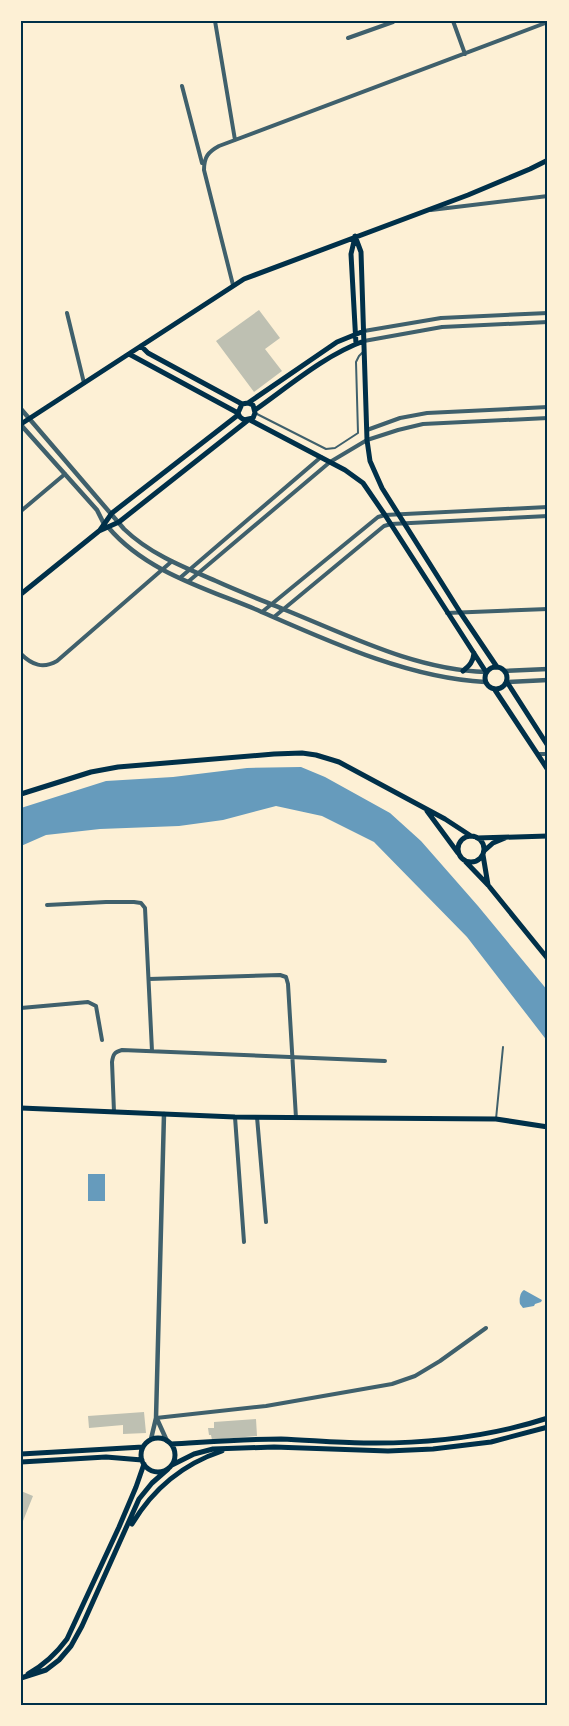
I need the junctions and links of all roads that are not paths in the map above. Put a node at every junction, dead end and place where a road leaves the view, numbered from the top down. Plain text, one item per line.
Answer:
1 (215, 21) edge
2 (393, 21) edge
3 (453, 21) edge
4 (548, 22) edge
5 (348, 38) dead end
6 (465, 54) junction
7 (182, 86) dead end
8 (235, 140) junction
9 (548, 160) edge
10 (204, 170) junction
11 (548, 196) edge
12 (421, 212) junction
13 (355, 236) junction
14 (233, 285) junction
15 (67, 313) dead end
16 (548, 313) edge
17 (514, 314) junction
18 (442, 318) junction
19 (548, 322) edge
20 (515, 324) junction
21 (442, 327) junction
22 (364, 331) junction
23 (355, 334) junction
24 (364, 341) junction
25 (356, 344) junction
26 (141, 346) junction
27 (364, 351) junction
28 (128, 354) junction
29 (299, 367) junction
30 (304, 376) junction
31 (84, 383) junction
32 (245, 404) junction
33 (548, 407) edge
34 (514, 408) junction
35 (21, 409) edge
36 (255, 411) junction
37 (450, 411) junction
38 (238, 414) junction
39 (548, 418) edge
40 (29, 419) junction
41 (514, 419) junction
42 (248, 420) junction
43 (450, 422) junction
44 (21, 425) edge
45 (367, 430) junction
46 (367, 440) junction
47 (321, 457) junction
48 (181, 460) junction
49 (330, 462) junction
50 (73, 468) junction
51 (187, 468) junction
52 (65, 474) junction
53 (139, 492) junction
54 (278, 494) junction
55 (146, 501) junction
56 (285, 501) junction
57 (547, 507) edge
58 (21, 510) edge
59 (491, 510) junction
60 (112, 514) junction
61 (398, 514) junction
62 (385, 515) junction
63 (548, 517) edge
64 (492, 519) junction
65 (119, 522) junction
66 (405, 523) junction
67 (244, 524) junction
68 (391, 524) junction
69 (106, 525) junction
70 (250, 530) junction
71 (330, 556) junction
72 (171, 562) junction
73 (337, 565) junction
74 (163, 570) junction
75 (189, 570) junction
76 (198, 574) junction
77 (181, 578) junction
78 (190, 582) junction
79 (21, 594) edge
80 (272, 605) junction
81 (548, 609) edge
82 (284, 610) junction
83 (262, 612) junction
84 (460, 612) junction
85 (447, 613) junction
86 (274, 618) junction
87 (351, 638) junction
88 (348, 647) junction
89 (474, 652) junction
90 (21, 654) edge
91 (407, 657) junction
92 (404, 667) junction
93 (497, 667) junction
94 (548, 669) edge
95 (463, 670) junction
96 (505, 671) junction
97 (486, 672) junction
98 (548, 680) edge
99 (485, 682) junction
100 (507, 682) junction
101 (495, 690) junction
102 (548, 746) edge
103 (538, 754) junction
104 (548, 754) edge
105 (548, 770) edge
106 (21, 794) edge
107 (426, 809) junction
108 (470, 836) junction
109 (548, 836) edge
110 (508, 837) junction
111 (477, 838) junction
112 (483, 853) junction
113 (458, 854) junction
114 (464, 860) junction
115 (488, 885) junction
116 (47, 905) dead end
117 (548, 959) edge
118 (149, 979) junction
119 (21, 1008) edge
120 (102, 1040) dead end
121 (503, 1047) dead end
122 (152, 1051) junction
123 (293, 1057) junction
124 (385, 1062) dead end
125 (21, 1108) edge
126 (114, 1112) junction
127 (164, 1114) junction
128 (235, 1117) junction
129 (257, 1117) junction
130 (296, 1118) junction
131 (496, 1118) junction
132 (548, 1127) edge
133 (266, 1222) dead end
134 (244, 1242) dead end
135 (486, 1328) dead end
136 (156, 1418) junction
137 (548, 1418) edge
138 (548, 1427) edge
139 (151, 1440) junction
140 (169, 1442) junction
141 (143, 1447) junction
142 (228, 1448) junction
143 (106, 1449) junction
144 (62, 1452) junction
145 (21, 1454) edge
146 (106, 1457) junction
147 (63, 1460) junction
148 (21, 1462) edge
149 (143, 1462) junction
150 (170, 1467) junction
151 (124, 1537) junction
152 (21, 1678) edge

1 - 8 street
2 - 5 street
3 - 6 street
4 - 6 street
6 - 8 street
7 - 10 street
8 - 10 street
9 - 12 main road
10 - 14 street
11 - 12 street
12 - 13 main road
13 - 14 main road
13 - 22 main road
13 - 23 main road
14 - 26 main road
15 - 31 street
16 - 17 street
17 - 18 street
17 - 20 street
18 - 21 street
18 - 22 street
19 - 20 street
20 - 21 street
21 - 24 street
22 - 23 main road
22 - 24 main road
23 - 25 main road
23 - 29 main road
24 - 25 main road
24 - 27 main road
25 - 30 main road
26 - 28 main road
26 - 32 main road
27 - 36 lane
27 - 45 main road
28 - 31 main road
28 - 38 main road
29 - 30 main road
29 - 32 main road
30 - 36 main road
31 - 40 main road
32 - 36 main road
32 - 38 main road
33 - 34 street
34 - 37 street
34 - 41 street
35 - 40 street
36 - 42 main road
37 - 43 street
37 - 45 street
38 - 42 main road
38 - 48 main road
39 - 41 street
40 - 44 main road
40 - 50 street
41 - 43 street
42 - 47 main road
42 - 51 main road
43 - 46 street
44 - 52 street
45 - 46 main road
46 - 49 street
46 - 61 main road
47 - 49 main road
47 - 54 street
48 - 51 main road
48 - 53 main road
49 - 56 street
49 - 62 main road
50 - 52 street
50 - 60 street
51 - 55 main road
52 - 58 street
52 - 69 street
53 - 55 main road
53 - 60 main road
54 - 56 street
54 - 67 street
55 - 65 main road
56 - 70 street
57 - 59 street
57 - 63 street
59 - 61 street
59 - 64 street
60 - 65 street
60 - 69 main road
61 - 62 street
61 - 66 main road
62 - 68 main road
62 - 71 street
63 - 64 street
64 - 66 street
65 - 69 main road
65 - 72 street
66 - 68 street
66 - 84 main road
67 - 70 street
67 - 75 street
68 - 73 street
68 - 85 main road
69 - 74 street
69 - 79 main road
70 - 76 street
71 - 73 street
71 - 80 street
72 - 74 street
72 - 75 street
73 - 82 street
74 - 77 street
74 - 90 street
75 - 76 street
75 - 77 street
76 - 78 street
76 - 80 street
77 - 78 street
78 - 83 street
80 - 82 street
80 - 83 street
81 - 84 street
82 - 86 street
82 - 87 street
83 - 86 street
84 - 85 street
84 - 93 main road
85 - 89 main road
86 - 88 street
87 - 88 street
87 - 91 street
88 - 92 street
89 - 95 main road
89 - 97 main road
91 - 92 street
91 - 95 street
92 - 99 street
93 - 96 main road
93 - 97 main road
94 - 96 street
95 - 97 street
96 - 100 main road
97 - 99 main road
98 - 100 street
99 - 101 main road
100 - 101 main road
100 - 102 main road
101 - 103 main road
103 - 104 street
103 - 105 main road
106 - 107 main road
107 - 108 main road
107 - 113 main road
108 - 111 main road
108 - 113 main road
109 - 110 main road
110 - 111 main road
110 - 112 main road
111 - 112 main road
112 - 114 main road
112 - 115 main road
113 - 114 main road
114 - 115 main road
115 - 117 main road
116 - 118 street
118 - 122 street
118 - 123 street
119 - 120 street
121 - 131 lane
122 - 123 street
122 - 126 street
123 - 124 street
123 - 130 street
125 - 126 main road
126 - 127 main road
127 - 128 main road
127 - 136 street
128 - 129 main road
128 - 134 street
129 - 130 main road
129 - 133 street
130 - 131 main road
131 - 132 main road
135 - 136 street
136 - 139 street
136 - 140 street
137 - 140 main road
138 - 142 main road
139 - 140 main road
139 - 141 main road
140 - 150 main road
141 - 143 main road
141 - 149 main road
142 - 150 main road
142 - 151 main road
143 - 144 main road
143 - 146 main road
144 - 145 main road
144 - 147 main road
146 - 147 main road
146 - 149 main road
147 - 148 main road
149 - 150 main road
149 - 152 main road
150 - 151 main road
151 - 152 main road

